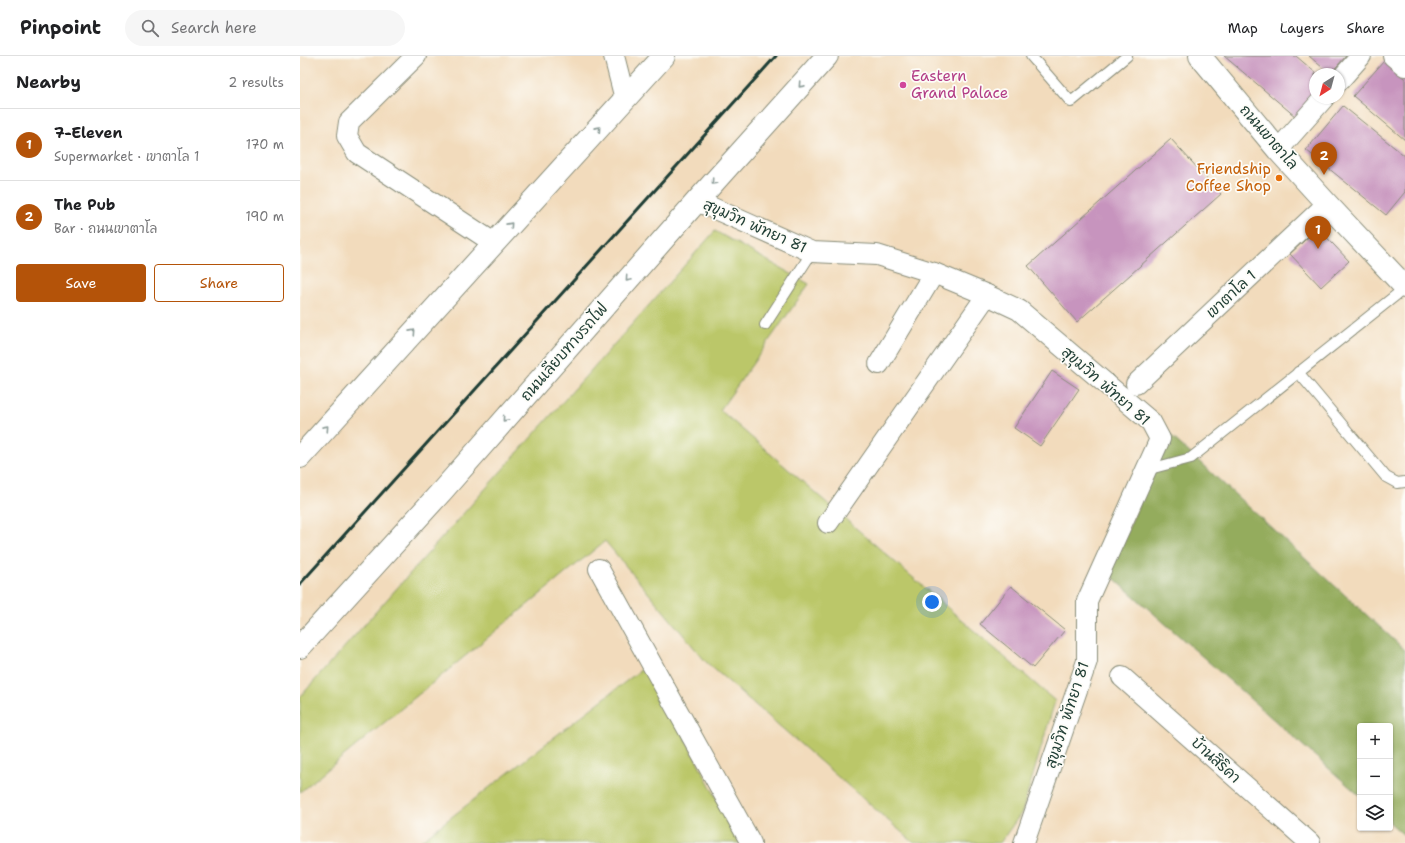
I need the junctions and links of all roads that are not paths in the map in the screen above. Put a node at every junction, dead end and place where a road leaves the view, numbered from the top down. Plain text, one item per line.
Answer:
1 (416, 56) edge
2 (614, 56) edge
3 (664, 56) edge
4 (827, 56) edge
5 (1031, 56) edge
6 (1126, 56) edge
7 (1200, 56) edge
8 (1360, 56) edge
9 (1393, 56) edge
10 (1405, 66) edge
11 (1345, 73) edge
12 (625, 99) junction
13 (1319, 104) edge
14 (1278, 150) junction
15 (697, 200) junction
16 (1327, 204) junction
17 (494, 243) junction
18 (812, 252) junction
19 (934, 273) junction
20 (1405, 287) edge
21 (987, 295) junction
22 (765, 325) dead end
23 (879, 364) dead end
24 (1298, 372) junction
25 (1136, 384) dead end
26 (300, 457) edge
27 (1146, 470) junction
28 (1405, 482) edge
29 (828, 523) dead end
30 (599, 569) dead end
31 (300, 647) edge
32 (1122, 677) dead end
33 (751, 843) edge
34 (1024, 843) edge
35 (1310, 843) edge

1 - 17 street
2 - 12 street
3 - 12 street
4 -> 15 street, ถนนเลียบทางรถไฟ
5 - 6 lane
7 - 14 street, ถนนเขาตาโล
8 - 11 street
9 - 10 street
17 -> 12 street
13 - 14 street
14 - 16 street, ถนนเขาตาโล
15 - 18 street, สุขุมวิท พัทยา 81
15 -> 31 street, ถนนเลียบทางรถไฟ
16 - 20 street, ถนนเขาตาโล
16 - 25 street, เขาตาโล 1
26 -> 17 street
18 - 19 street, สุขุมวิท พัทยา 81
18 - 22 lane
19 - 21 street, สุขุมวิท พัทยา 81
19 - 23 street
20 - 24 lane
21 - 27 street, สุขุมวิท พัทยา 81
21 - 29 street
24 - 27 lane
24 - 28 lane
27 - 34 street, สุขุมวิท พัทยา 81
30 - 33 street
32 - 35 street, บ้านสิริคา

